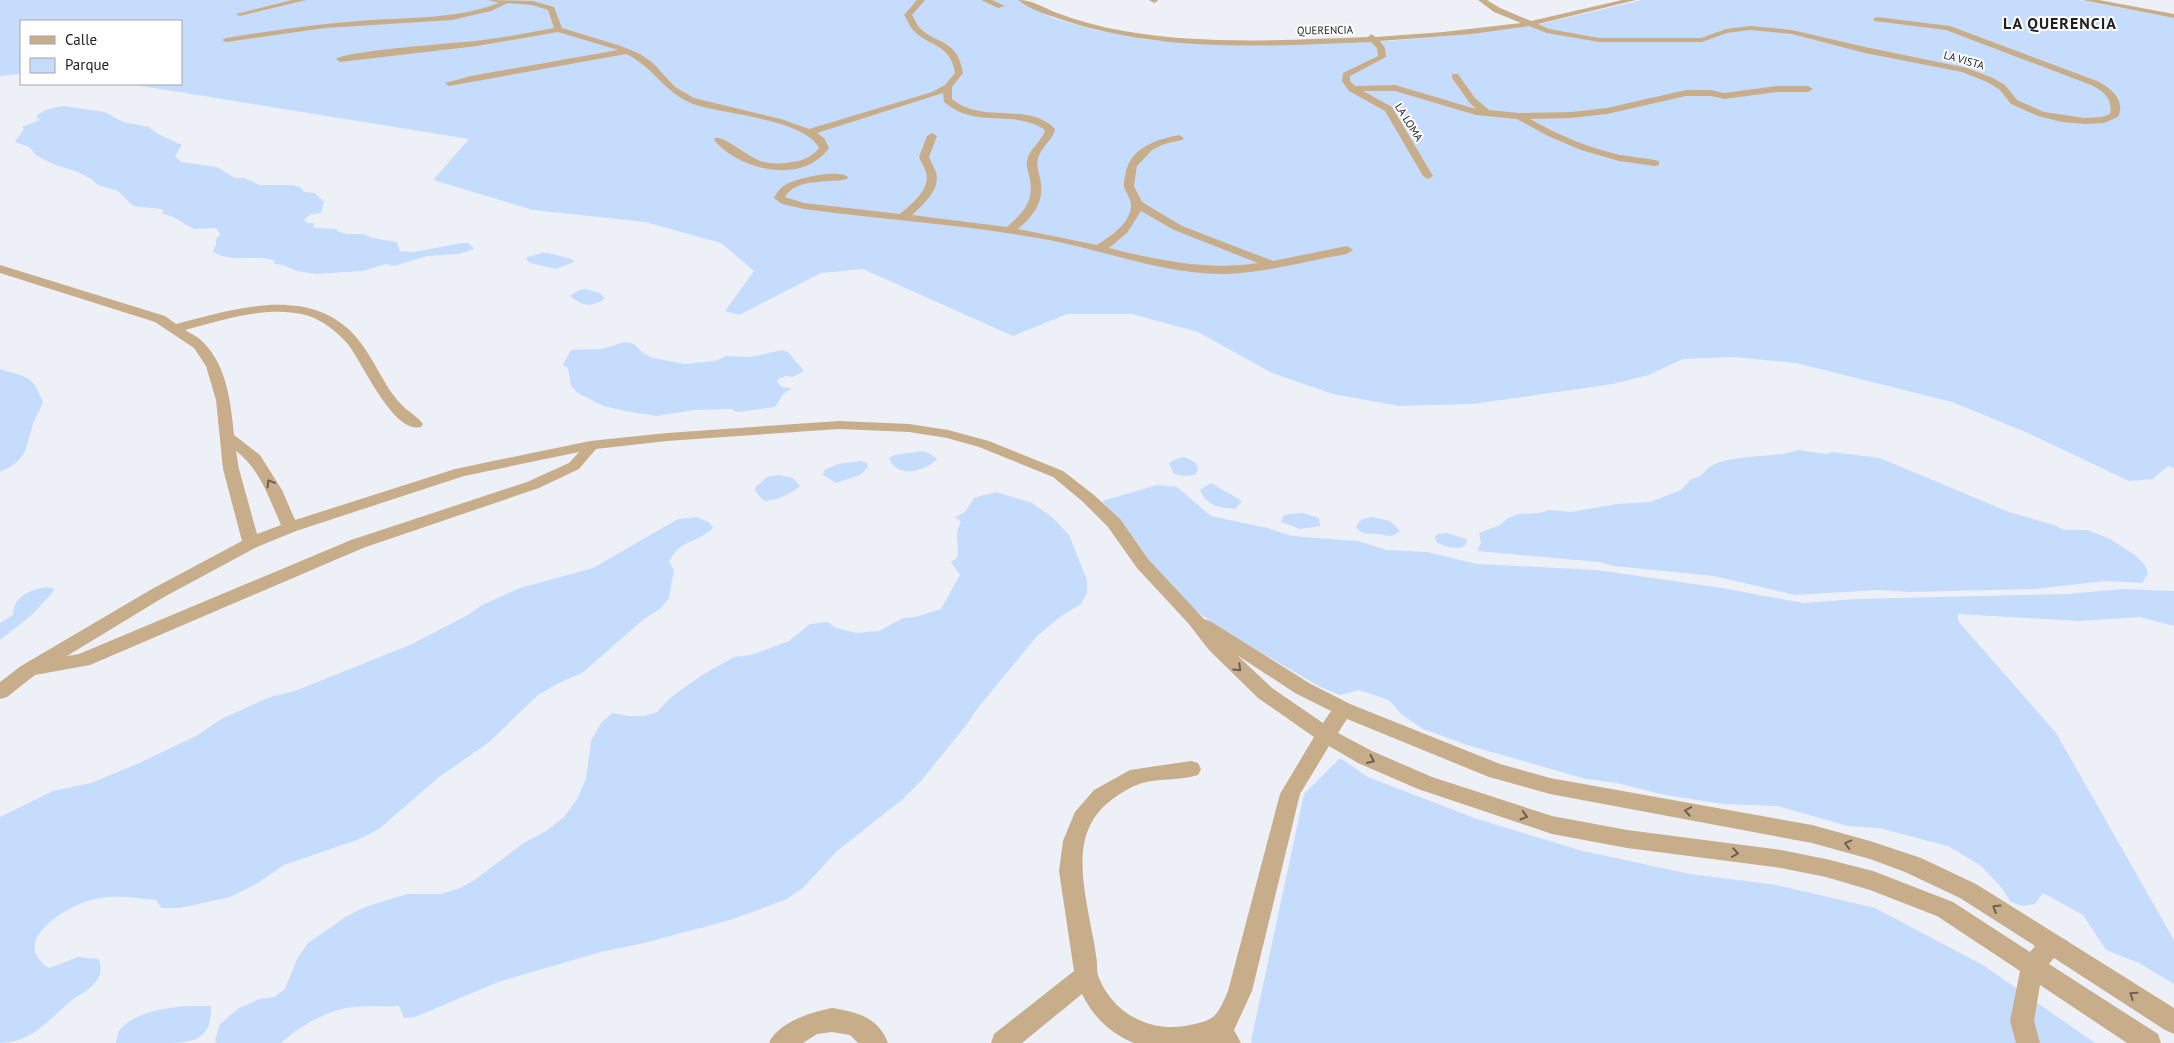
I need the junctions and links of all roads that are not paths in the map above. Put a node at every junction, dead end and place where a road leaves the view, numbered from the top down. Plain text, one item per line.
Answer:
1 (302, 0) edge
2 (492, 0) edge
3 (921, 0) edge
4 (985, 0) edge
5 (1022, 0) edge
6 (1034, 0) edge
7 (1482, 0) edge
8 (1613, 0) edge
9 (1632, 0) edge
10 (2086, 0) edge
11 (2104, 0) edge
12 (506, 2) junction
13 (2120, 5) junction
14 (1001, 6) dead end
15 (240, 14) dead end
16 (2174, 15) edge
17 (1877, 19) dead end
18 (1525, 22) junction
19 (558, 29) junction
20 (1372, 38) junction
21 (226, 40) dead end
22 (626, 51) junction
23 (340, 59) dead end
24 (1455, 76) dead end
25 (449, 82) dead end
26 (948, 87) junction
27 (1352, 89) junction
28 (1808, 90) dead end
29 (1487, 114) junction
30 (1519, 116) junction
31 (808, 132) junction
32 (932, 136) dead end
33 (1179, 138) dead end
34 (719, 140) dead end
35 (1655, 163) dead end
36 (1428, 176) dead end
37 (843, 177) dead end
38 (1137, 204) junction
39 (902, 218) junction
40 (1010, 230) junction
41 (1098, 249) junction
42 (1348, 250) dead end
43 (1270, 264) junction
44 (0, 269) edge
45 (175, 328) junction
46 (416, 424) dead end
47 (227, 436) junction
48 (590, 445) junction
49 (290, 527) junction
50 (251, 543) junction
51 (1194, 619) junction
52 (28, 671) junction
53 (0, 692) edge
54 (1343, 709) junction
55 (1325, 735) junction
56 (1191, 769) dead end
57 (2052, 943) junction
58 (2033, 966) junction
59 (1086, 976) junction
60 (2174, 1022) edge
61 (1224, 1036) edge
62 (1173, 1041) edge
63 (781, 1043) edge
64 (876, 1043) edge
65 (1003, 1043) edge
66 (2028, 1043) edge
67 (2149, 1043) edge

1 - 15 street
2 - 12 street
3 - 26 street
4 - 14 street
5 - 20 street, QUERENCIA
6 - 20 street, QUERENCIA
7 - 18 street
8 - 18 street, QUERENCIA
9 - 18 street, QUERENCIA
10 - 13 street
11 - 13 street
12 - 19 street
12 - 21 street
13 - 16 street
17 - 18 street, LA VISTA
18 - 20 street, QUERENCIA
18 - 20 street, QUERENCIA
19 - 22 street
19 - 23 street
20 - 27 street
22 - 25 street
22 - 31 street
24 - 29 street
26 - 31 street
26 - 40 street
27 - 29 street
27 - 36 street, LA LOMA
28 - 30 street
29 - 30 street
30 - 35 street
31 - 34 street
32 - 39 street
33 - 38 street
37 - 39 street
38 - 41 street
38 - 43 street
39 - 40 street
40 - 41 street
41 - 43 street
42 - 43 street
44 - 45 street
45 - 46 street
45 - 47 street
49 -> 47 street
47 - 50 street
48 - 49 street
48 - 51 street
48 - 52 street
49 - 50 street
50 - 52 street
51 - 54 street
51 -> 55 street
52 - 53 street
54 - 55 street
57 -> 54 street
55 -> 58 street
55 - 61 street
56 - 59 street
57 - 58 street
60 -> 57 street
58 - 66 street
58 - 67 street
59 - 62 street
59 - 65 street
61 - 62 street
63 - 64 street

